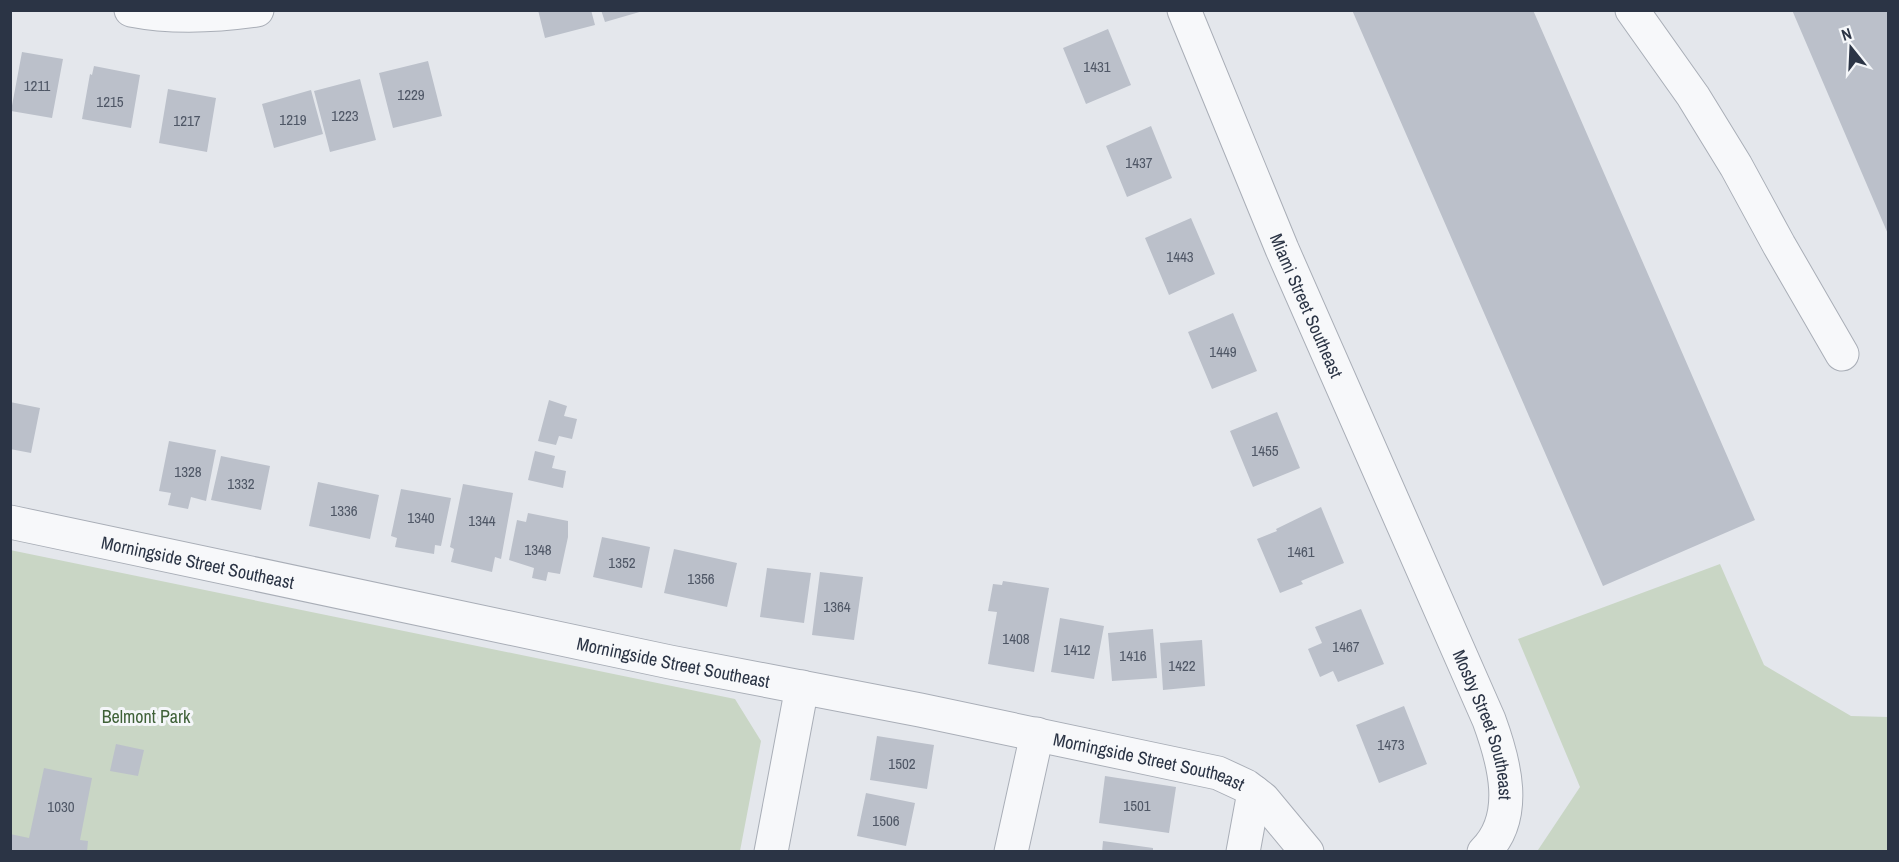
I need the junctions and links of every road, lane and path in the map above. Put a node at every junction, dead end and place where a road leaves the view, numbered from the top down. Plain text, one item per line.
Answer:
1 (131, 10) edge
2 (257, 10) edge
3 (1184, 10) edge
4 (1632, 10) edge
5 (1842, 354) dead end
6 (10, 522) edge
7 (1435, 597) joint
8 (802, 687) junction
9 (1037, 734) junction
10 (1254, 792) junction
11 (771, 852) edge
12 (1011, 852) edge
13 (1243, 852) edge
14 (1307, 852) edge
15 (1484, 852) edge

1 - 2 street
3 - 7 street, Miami Street Southeast
4 - 5 street
6 - 8 street, Morningside Street Southeast
7 - 15 street, Mosby Street Southeast
8 - 9 street, Morningside Street Southeast
8 - 11 street
9 - 10 street, Morningside Street Southeast
9 - 12 street
10 - 13 street
10 - 14 street, Morningside Street Southeast

